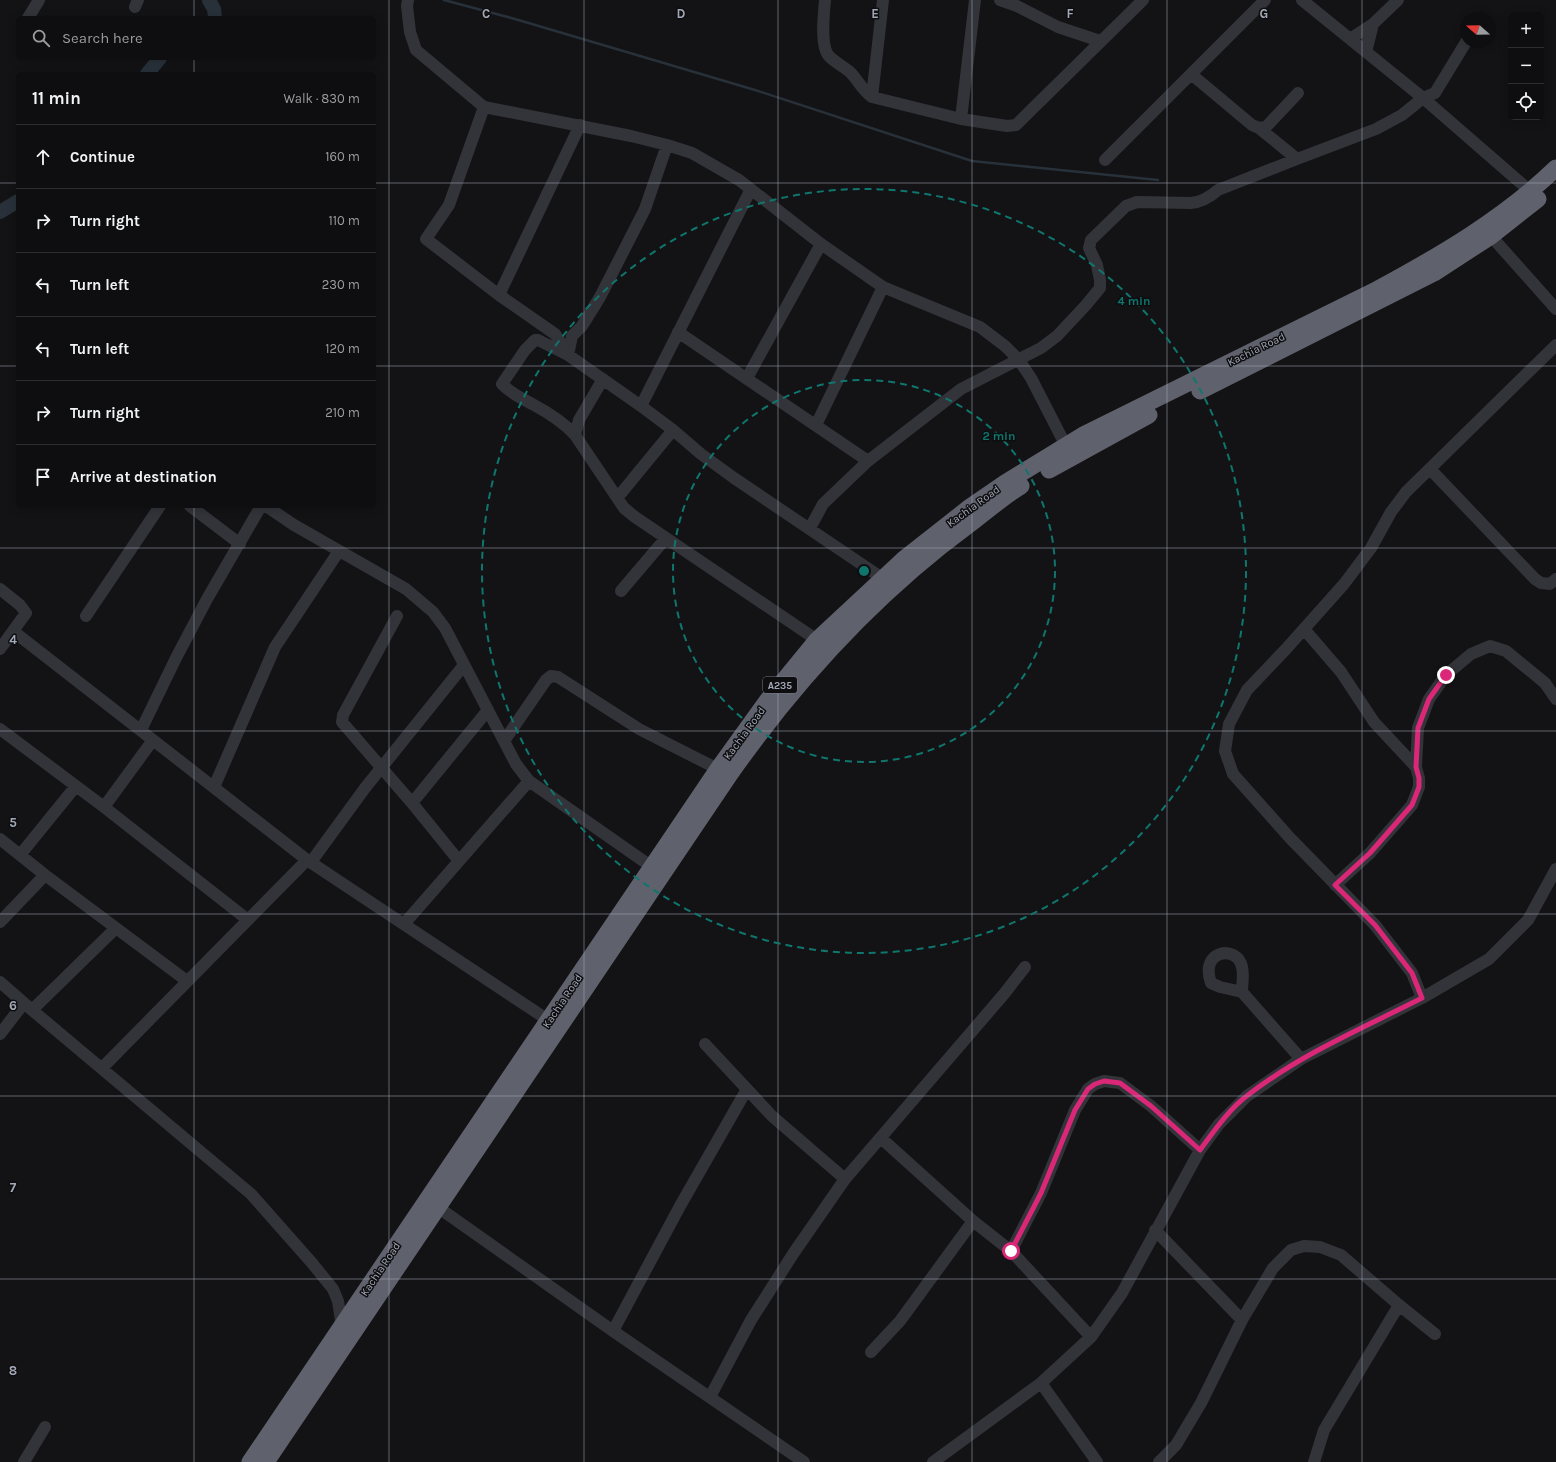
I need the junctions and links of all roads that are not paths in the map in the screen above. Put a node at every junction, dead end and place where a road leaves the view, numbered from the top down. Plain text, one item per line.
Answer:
1 (39, 0) edge
2 (825, 0) edge
3 (883, 0) edge
4 (975, 0) edge
5 (1000, 0) edge
6 (1143, 0) edge
7 (1265, 0) edge
8 (1302, 0) edge
9 (1398, 0) edge
10 (408, 3) edge
11 (1019, 3) edge
12 (29, 16) edge
13 (1373, 24) junction
14 (1350, 39) junction
15 (1100, 41) junction
16 (1462, 48) edge
17 (1366, 52) junction
18 (1191, 74) junction
19 (1298, 93) dead end
20 (872, 97) junction
21 (1423, 98) junction
22 (484, 107) junction
23 (961, 119) junction
24 (580, 125) junction
25 (1259, 128) junction
26 (666, 145) junction
27 (1297, 159) junction
28 (1105, 160) dead end
29 (1556, 168) edge
30 (1556, 184) edge
31 (751, 189) junction
32 (1530, 191) junction
33 (1491, 236) junction
34 (821, 244) junction
35 (883, 287) junction
36 (499, 295) junction
37 (1556, 310) edge
38 (678, 332) junction
39 (1556, 345) edge
40 (568, 355) junction
41 (1019, 360) junction
42 (747, 378) junction
43 (603, 379) junction
44 (641, 406) junction
45 (816, 425) junction
46 (673, 430) junction
47 (575, 435) junction
48 (1066, 446) junction
49 (868, 461) junction
50 (1430, 469) junction
51 (618, 497) junction
52 (159, 508) edge
53 (193, 508) edge
54 (260, 508) edge
55 (269, 508) edge
56 (810, 528) junction
57 (666, 538) junction
58 (240, 544) junction
59 (339, 550) junction
60 (882, 578) junction
61 (1556, 579) edge
62 (0, 589) edge
63 (621, 591) dead end
64 (86, 616) dead end
65 (397, 616) dead end
66 (1304, 629) junction
67 (13, 631) junction
68 (817, 640) junction
69 (0, 648) edge
70 (464, 665) junction
71 (1556, 699) edge
72 (488, 710) junction
73 (0, 729) edge
74 (141, 730) junction
75 (153, 740) junction
76 (504, 741) junction
77 (381, 767) junction
78 (1416, 767) junction
79 (718, 769) junction
80 (529, 781) junction
81 (76, 786) junction
82 (214, 787) junction
83 (412, 803) junction
84 (104, 807) junction
85 (0, 839) edge
86 (20, 855) junction
87 (309, 861) junction
88 (459, 861) junction
89 (652, 867) junction
90 (1556, 869) edge
91 (45, 876) junction
92 (1335, 885) junction
93 (248, 920) junction
94 (0, 922) edge
95 (404, 924) junction
96 (116, 928) junction
97 (1025, 967) dead end
98 (188, 981) junction
99 (0, 982) edge
100 (1242, 992) dead end
101 (1422, 998) junction
102 (28, 1007) junction
103 (548, 1020) junction
104 (0, 1034) edge
105 (705, 1044) dead end
106 (1301, 1059) junction
107 (102, 1068) junction
108 (747, 1089) junction
109 (882, 1139) junction
110 (1200, 1150) junction
111 (845, 1179) junction
112 (439, 1208) junction
113 (973, 1221) junction
114 (1156, 1230) junction
115 (1011, 1251) junction
116 (1399, 1305) junction
117 (1242, 1320) junction
118 (342, 1327) junction
119 (613, 1331) junction
120 (1435, 1334) dead end
121 (1090, 1337) junction
122 (871, 1352) dead end
123 (1041, 1383) junction
124 (710, 1397) junction
125 (45, 1427) dead end
126 (24, 1462) edge
127 (250, 1462) edge
128 (266, 1462) edge
129 (804, 1462) edge
130 (933, 1462) edge
131 (1097, 1462) edge
132 (1158, 1462) edge
133 (1314, 1462) edge

1 - 12 street
2 - 20 street
3 - 20 street
4 - 23 street
5 - 11 street
6 - 15 street
7 - 18 street
8 - 14 street
9 - 13 street
10 - 22 street
11 - 15 street
13 - 14 street
13 - 17 street
14 - 17 street
15 - 23 street
16 - 21 street
17 - 21 street
18 - 25 street
18 - 28 street
19 - 25 street
20 - 23 street
21 - 27 street
21 - 32 street
22 - 24 street
22 - 36 street
24 - 26 street
24 - 36 street
25 - 27 street
26 - 31 street
26 - 40 street
27 - 41 street
29 - 32 highway, Kachia Road / A235
30 - 33 highway, Kachia Road / A235
31 - 34 street
31 - 38 street
32 - 48 highway, Kachia Road / A235
33 - 37 street
33 - 112 highway, Kachia Road / A235
34 - 35 street
34 - 42 street
35 - 41 street
35 - 45 street
36 - 40 street
38 - 42 street
38 - 44 street
39 - 50 street
40 - 43 street
40 - 47 street
41 - 48 street
41 - 49 street
42 - 45 street
43 - 44 street
43 - 47 street
44 - 46 street
45 - 49 street
46 - 51 street
46 - 56 street
47 - 51 street
48 - 60 highway, Kachia Road / A235
49 - 56 street
50 - 61 street
50 - 66 street
51 - 57 street
52 - 64 street
53 - 58 street
54 - 58 street
55 - 59 street
56 - 60 street
57 - 63 street
57 - 68 street
58 - 74 street
59 - 70 street
59 - 82 street
60 - 68 highway, Kachia Road / A235
62 - 67 street
65 - 77 street
66 - 78 street
66 - 92 street
67 - 69 street
67 - 74 street
68 - 79 highway, Kachia Road / A235
70 - 72 street
70 - 77 street
71 - 78 street
72 - 76 street
72 - 83 street
73 - 81 street
74 - 75 street
75 - 82 street
75 - 84 street
76 - 79 street
76 - 80 street
77 - 83 street
77 - 87 street
78 - 92 street
79 - 89 highway, Kachia Road / A235
80 - 88 street
80 - 89 street
81 - 84 street
81 - 86 street
82 - 87 street
83 - 88 street
84 - 93 street
85 - 86 street
86 - 91 street
87 - 93 street
87 - 95 street
88 - 95 street
89 - 103 highway, Kachia Road / A235
90 - 101 street
91 - 94 street
91 - 96 street
92 - 101 street
93 - 98 street
95 - 103 street
96 - 98 street
96 - 102 street
97 - 109 street
98 - 107 street
99 - 102 street
100 - 106 street
101 - 106 street
102 - 104 street
102 - 107 street
103 - 118 highway, Kachia Road / A235
105 - 108 street
106 - 110 street
107 - 118 street
108 - 111 street
108 - 119 street
109 - 111 street
109 - 113 street
110 - 114 street
110 - 115 street
111 - 124 street
112 - 119 street
112 - 128 highway, Kachia Road / A235
113 - 115 street
113 - 122 street
114 - 117 street
114 - 121 street
115 - 121 street
116 - 117 street
116 - 120 street
116 - 133 street
117 - 132 street
118 - 127 highway, Kachia Road / A235
119 - 124 street
121 - 123 street
123 - 130 street
123 - 131 street
124 - 129 street
125 - 126 street

